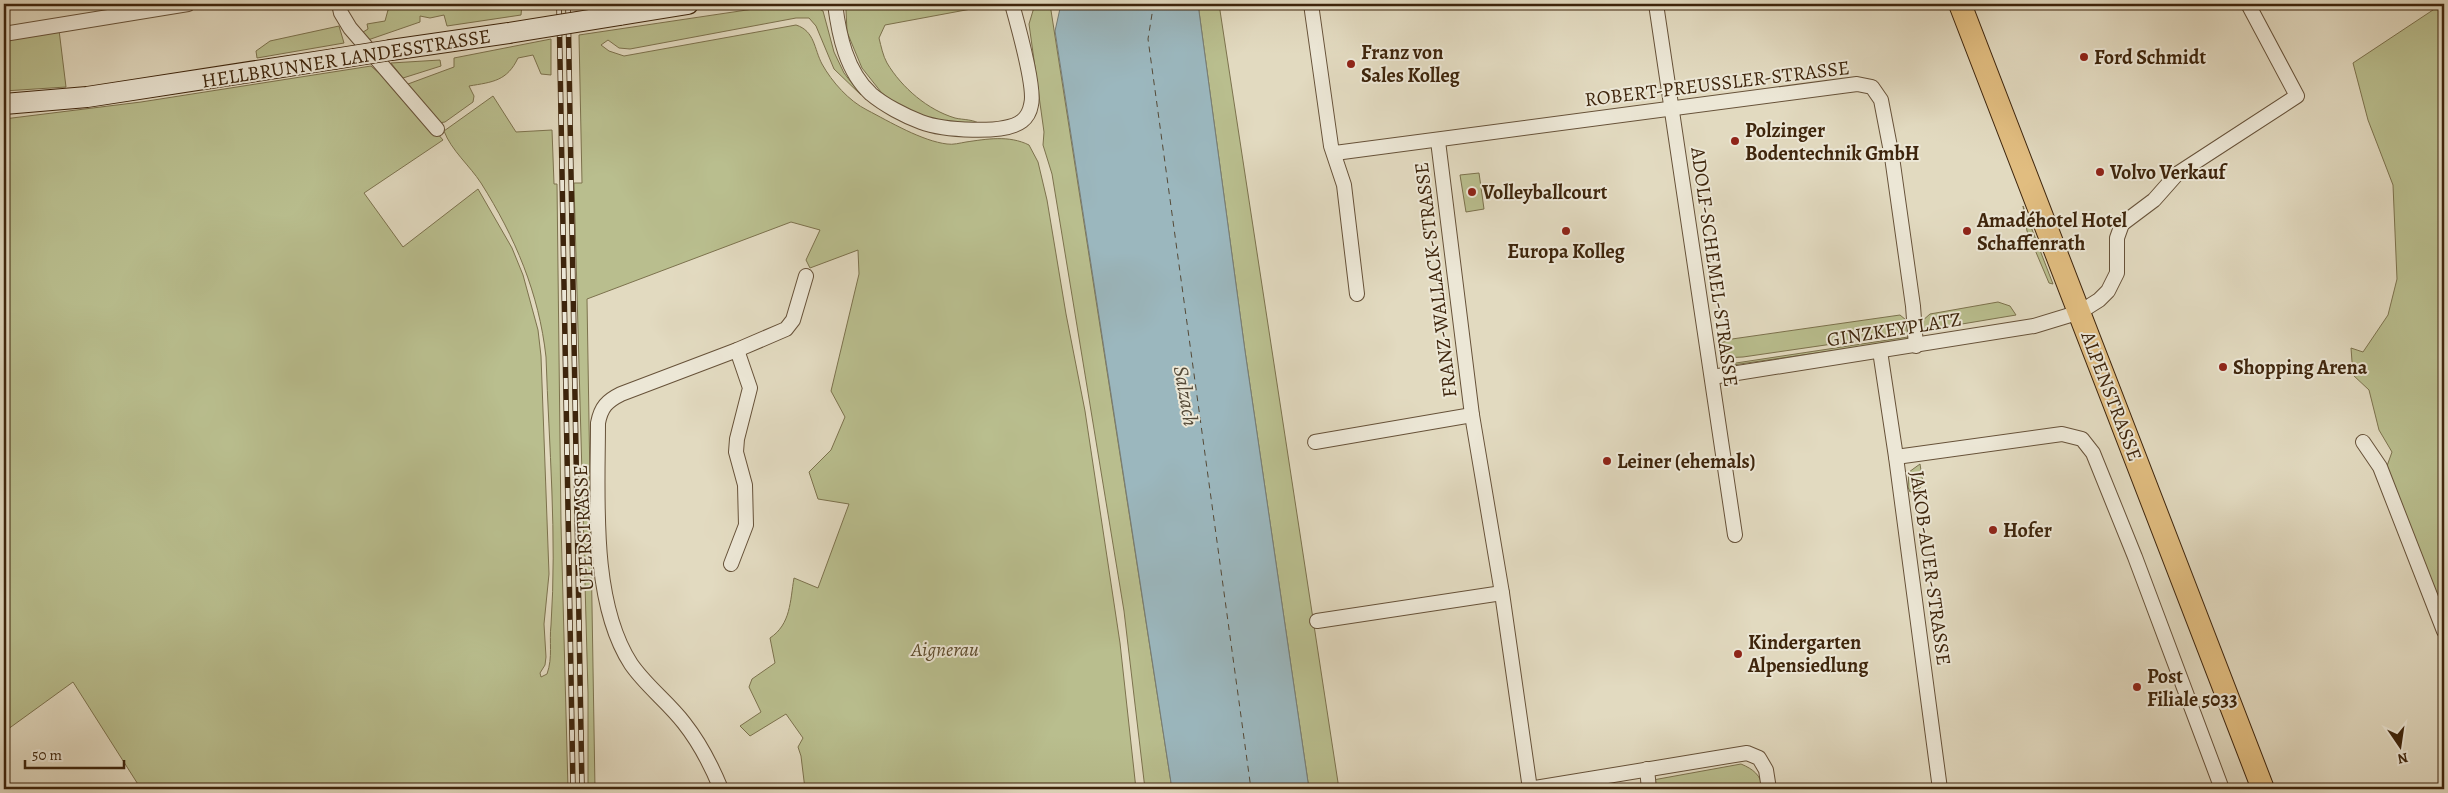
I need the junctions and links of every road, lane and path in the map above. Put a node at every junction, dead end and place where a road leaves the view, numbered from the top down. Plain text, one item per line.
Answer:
1 (188, 4) edge
2 (339, 4) edge
3 (688, 4) edge
4 (835, 4) edge
5 (1012, 4) edge
6 (1311, 4) edge
7 (1656, 4) edge
8 (1960, 4) edge
9 (2248, 4) edge
10 (4, 34) edge
11 (4, 104) edge
12 (1672, 109) junction
13 (437, 129) dead end
14 (1438, 141) junction
15 (1335, 153) junction
16 (806, 276) dead end
17 (1357, 294) dead end
18 (2080, 312) junction
19 (1916, 346) junction
20 (737, 350) junction
21 (1880, 352) junction
22 (1712, 377) junction
23 (1472, 415) junction
24 (1315, 442) dead end
25 (2363, 442) dead end
26 (1896, 457) junction
27 (1735, 535) dead end
28 (731, 564) dead end
29 (1502, 593) junction
30 (1317, 621) dead end
31 (2444, 631) edge
32 (1647, 770) junction
33 (721, 789) edge
34 (1529, 789) edge
35 (1650, 789) edge
36 (1769, 789) edge
37 (1940, 789) edge
38 (2222, 789) edge
39 (2263, 789) edge

1 - 10 street
2 - 13 street
3 - 11 main road, HELLBRUNNER LANDESSTRASSE, bridge
4 - 5 street
6 - 15 street
7 - 12 street, ADOLF-SCHEMEL-STRASSE
8 - 18 main road, ALPENSTRASSE
9 - 18 street, GINZKEYPLATZ
12 - 14 street, ROBERT-PREUSSLER-STRASSE
12 - 19 street, ROBERT-PREUSSLER-STRASSE
12 - 22 street, ADOLF-SCHEMEL-STRASSE
14 - 15 street, ROBERT-PREUSSLER-STRASSE
14 - 23 street, FRANZ-WALLACK-STRASSE
15 - 17 street
16 - 20 street, UFERSTRASSE
18 - 19 street, GINZKEYPLATZ
18 - 39 main road, ALPENSTRASSE
19 - 21 street, GINZKEYPLATZ
20 - 28 street
20 - 33 street, UFERSTRASSE
21 - 22 street, GINZKEYPLATZ
21 - 26 street, JAKOB-AUER-STRASSE
22 - 27 street, ADOLF-SCHEMEL-STRASSE
23 - 24 street, FRANZ-WALLACK-STRASSE
23 - 29 street, FRANZ-WALLACK-STRASSE
25 - 31 street
26 - 37 street, JAKOB-AUER-STRASSE
26 - 38 street, ALPENSTRASSE
29 - 30 street
29 - 34 street, FRANZ-WALLACK-STRASSE
32 - 34 street
32 - 35 street
32 - 36 street

